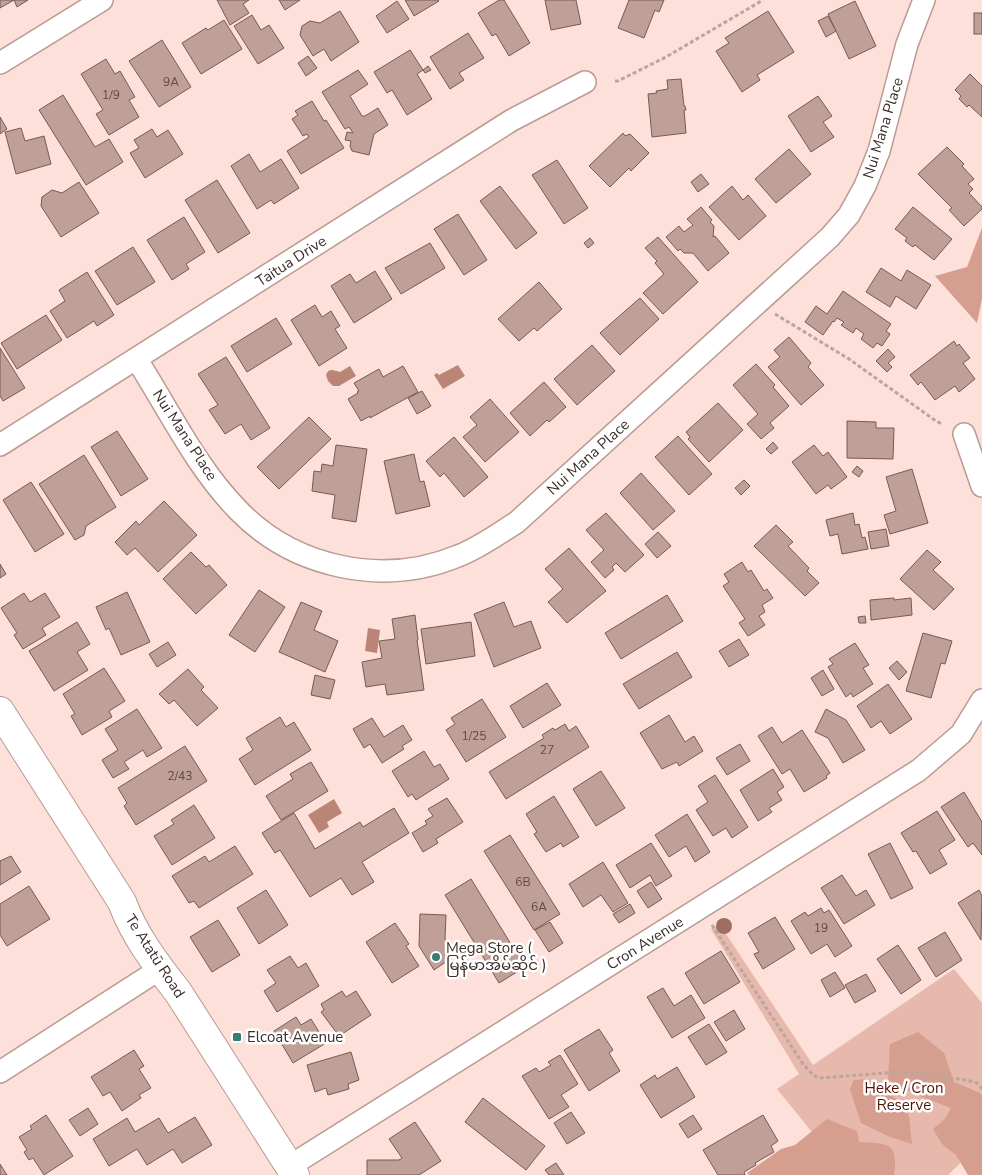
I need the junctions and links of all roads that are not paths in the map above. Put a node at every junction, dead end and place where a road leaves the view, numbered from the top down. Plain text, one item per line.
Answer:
1 (102, 0) edge
2 (924, 0) edge
3 (0, 63) edge
4 (585, 82) dead end
5 (136, 360) junction
6 (964, 434) dead end
7 (0, 445) edge
8 (982, 486) edge
9 (982, 700) edge
10 (0, 711) edge
11 (160, 969) junction
12 (0, 1072) edge
13 (292, 1171) edge

1 - 3 street
2 - 5 street, Nui Mana Place
4 - 5 street, Taitua Drive
5 - 7 street, Taitua Drive
6 - 8 street
9 - 13 street, Cron Avenue
10 - 11 main road, Te Atatū Road
11 - 12 street
11 - 13 main road, Te Atatū Road

